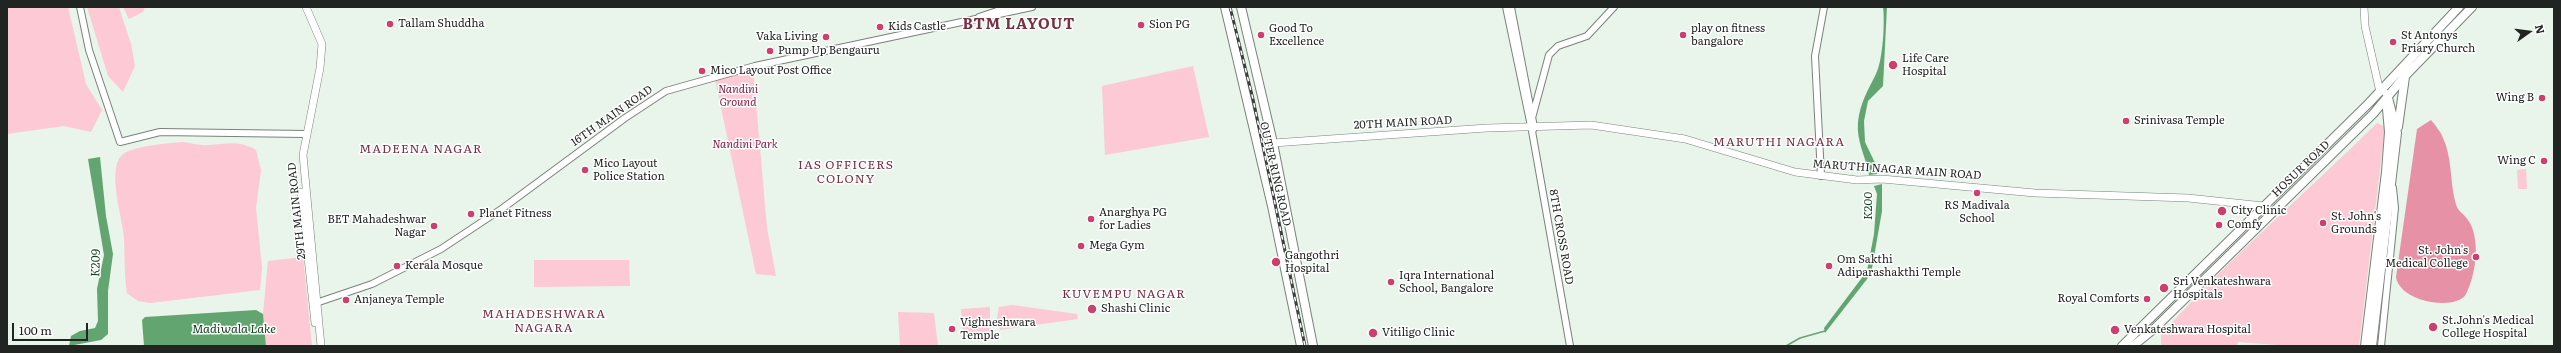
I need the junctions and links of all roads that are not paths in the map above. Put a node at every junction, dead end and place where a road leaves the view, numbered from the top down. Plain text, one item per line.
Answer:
1 (80, 7) edge
2 (302, 7) edge
3 (306, 7) edge
4 (1032, 7) edge
5 (1226, 7) edge
6 (1240, 7) edge
7 (1506, 7) edge
8 (1511, 7) edge
9 (1614, 7) edge
10 (1824, 7) edge
11 (2364, 7) edge
12 (2459, 7) edge
13 (2472, 7) edge
14 (1012, 9) edge
15 (2405, 76) junction
16 (2380, 89) junction
17 (2387, 98) junction
18 (1532, 118) junction
19 (1532, 128) junction
20 (2397, 133) junction
21 (304, 134) junction
22 (1273, 143) junction
23 (1821, 176) junction
24 (2392, 185) junction
25 (2264, 206) junction
26 (316, 303) junction
27 (2133, 334) junction
28 (2136, 344) edge
29 (317, 346) edge
30 (321, 346) edge
31 (1302, 346) edge
32 (1312, 346) edge
33 (1570, 346) edge
34 (2114, 346) edge
35 (2122, 346) edge
36 (2365, 346) edge
37 (2372, 346) edge
38 (2380, 346) edge

1 - 21 street
2 - 21 main road, 29TH MAIN ROAD
3 - 21 main road, 29TH MAIN ROAD
4 - 14 street, 16TH MAIN ROAD
5 - 31 main road, OUTER RING ROAD
6 - 22 main road, OUTER RING ROAD
6 - 32 main road
7 - 19 street, 8TH CROSS ROAD
8 - 18 street, 8TH CROSS ROAD
9 - 18 street
10 - 23 street
11 - 16 main road
12 - 16 main road, HOSUR ROAD
13 - 15 main road, HOSUR ROAD
14 - 26 street, 16TH MAIN ROAD
15 - 17 main road, HOSUR ROAD
15 - 20 main road
16 - 17 main road
16 - 25 main road, HOSUR ROAD
17 - 20 main road
17 - 28 main road, HOSUR ROAD
17 - 36 main road
18 - 19 street, 8TH CROSS ROAD
19 - 22 main road, 20TH MAIN ROAD
19 - 23 main road, MARUTHI NAGAR MAIN ROAD
19 - 33 street, 8TH CROSS ROAD
20 - 24 main road
21 - 26 main road, 29TH MAIN ROAD
22 - 32 main road, OUTER RING ROAD
23 - 25 main road, MARUTHI NAGAR MAIN ROAD
24 - 37 main road
24 - 38 street
25 - 27 main road, HOSUR ROAD
26 - 29 main road, 29TH MAIN ROAD
26 - 30 main road, 29TH MAIN ROAD
27 - 34 main road
27 - 35 main road

